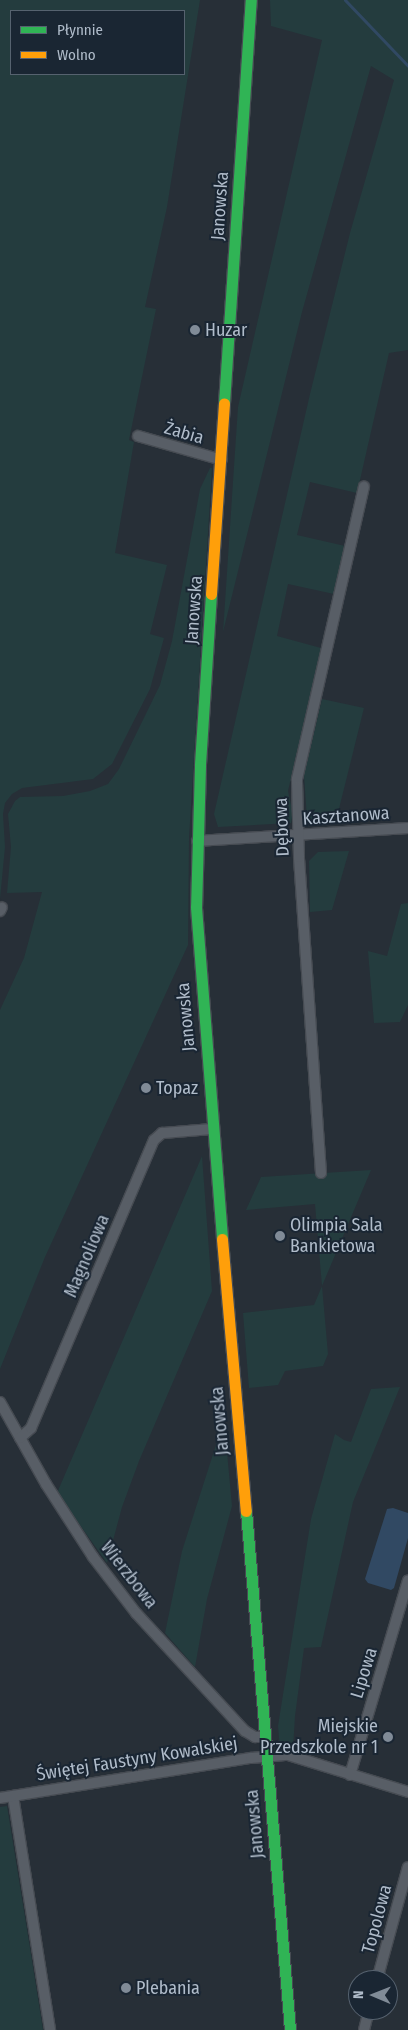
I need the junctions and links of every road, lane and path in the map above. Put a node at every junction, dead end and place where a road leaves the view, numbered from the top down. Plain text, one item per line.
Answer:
1 (252, 0) edge
2 (138, 436) dead end
3 (222, 460) junction
4 (364, 488) dead end
5 (408, 828) edge
6 (300, 835) junction
7 (197, 841) junction
8 (213, 1129) junction
9 (321, 1173) dead end
10 (0, 1402) edge
11 (20, 1438) junction
12 (408, 1580) edge
13 (265, 1737) junction
14 (267, 1757) junction
15 (350, 1775) junction
16 (408, 1792) edge
17 (13, 1796) junction
18 (0, 1798) edge
19 (408, 1867) edge
20 (381, 1970) edge
21 (50, 2030) edge
22 (290, 2030) edge

1 - 3 main road, Janowska
2 - 3 street, Żabia
3 - 7 main road, Janowska
4 - 6 street, Dębowa
5 - 6 street, Kasztanowa
6 - 7 street, Kasztanowa
6 - 9 street, Dębowa
7 - 8 main road, Janowska
8 - 11 street, Magnoliowa
8 - 13 main road, Janowska
10 - 11 street, Wierzbowa
11 - 13 street, Wierzbowa
12 - 15 street, Lipowa
13 - 14 main road, Janowska
14 - 15 street, Świętej Faustyny Kowalskiej
14 - 17 street, Świętej Faustyny Kowalskiej
14 - 22 main road, Janowska
15 - 16 street, Świętej Faustyny Kowalskiej
17 - 18 street, Świętej Faustyny Kowalskiej
17 - 21 street
19 - 20 street, Topolowa

